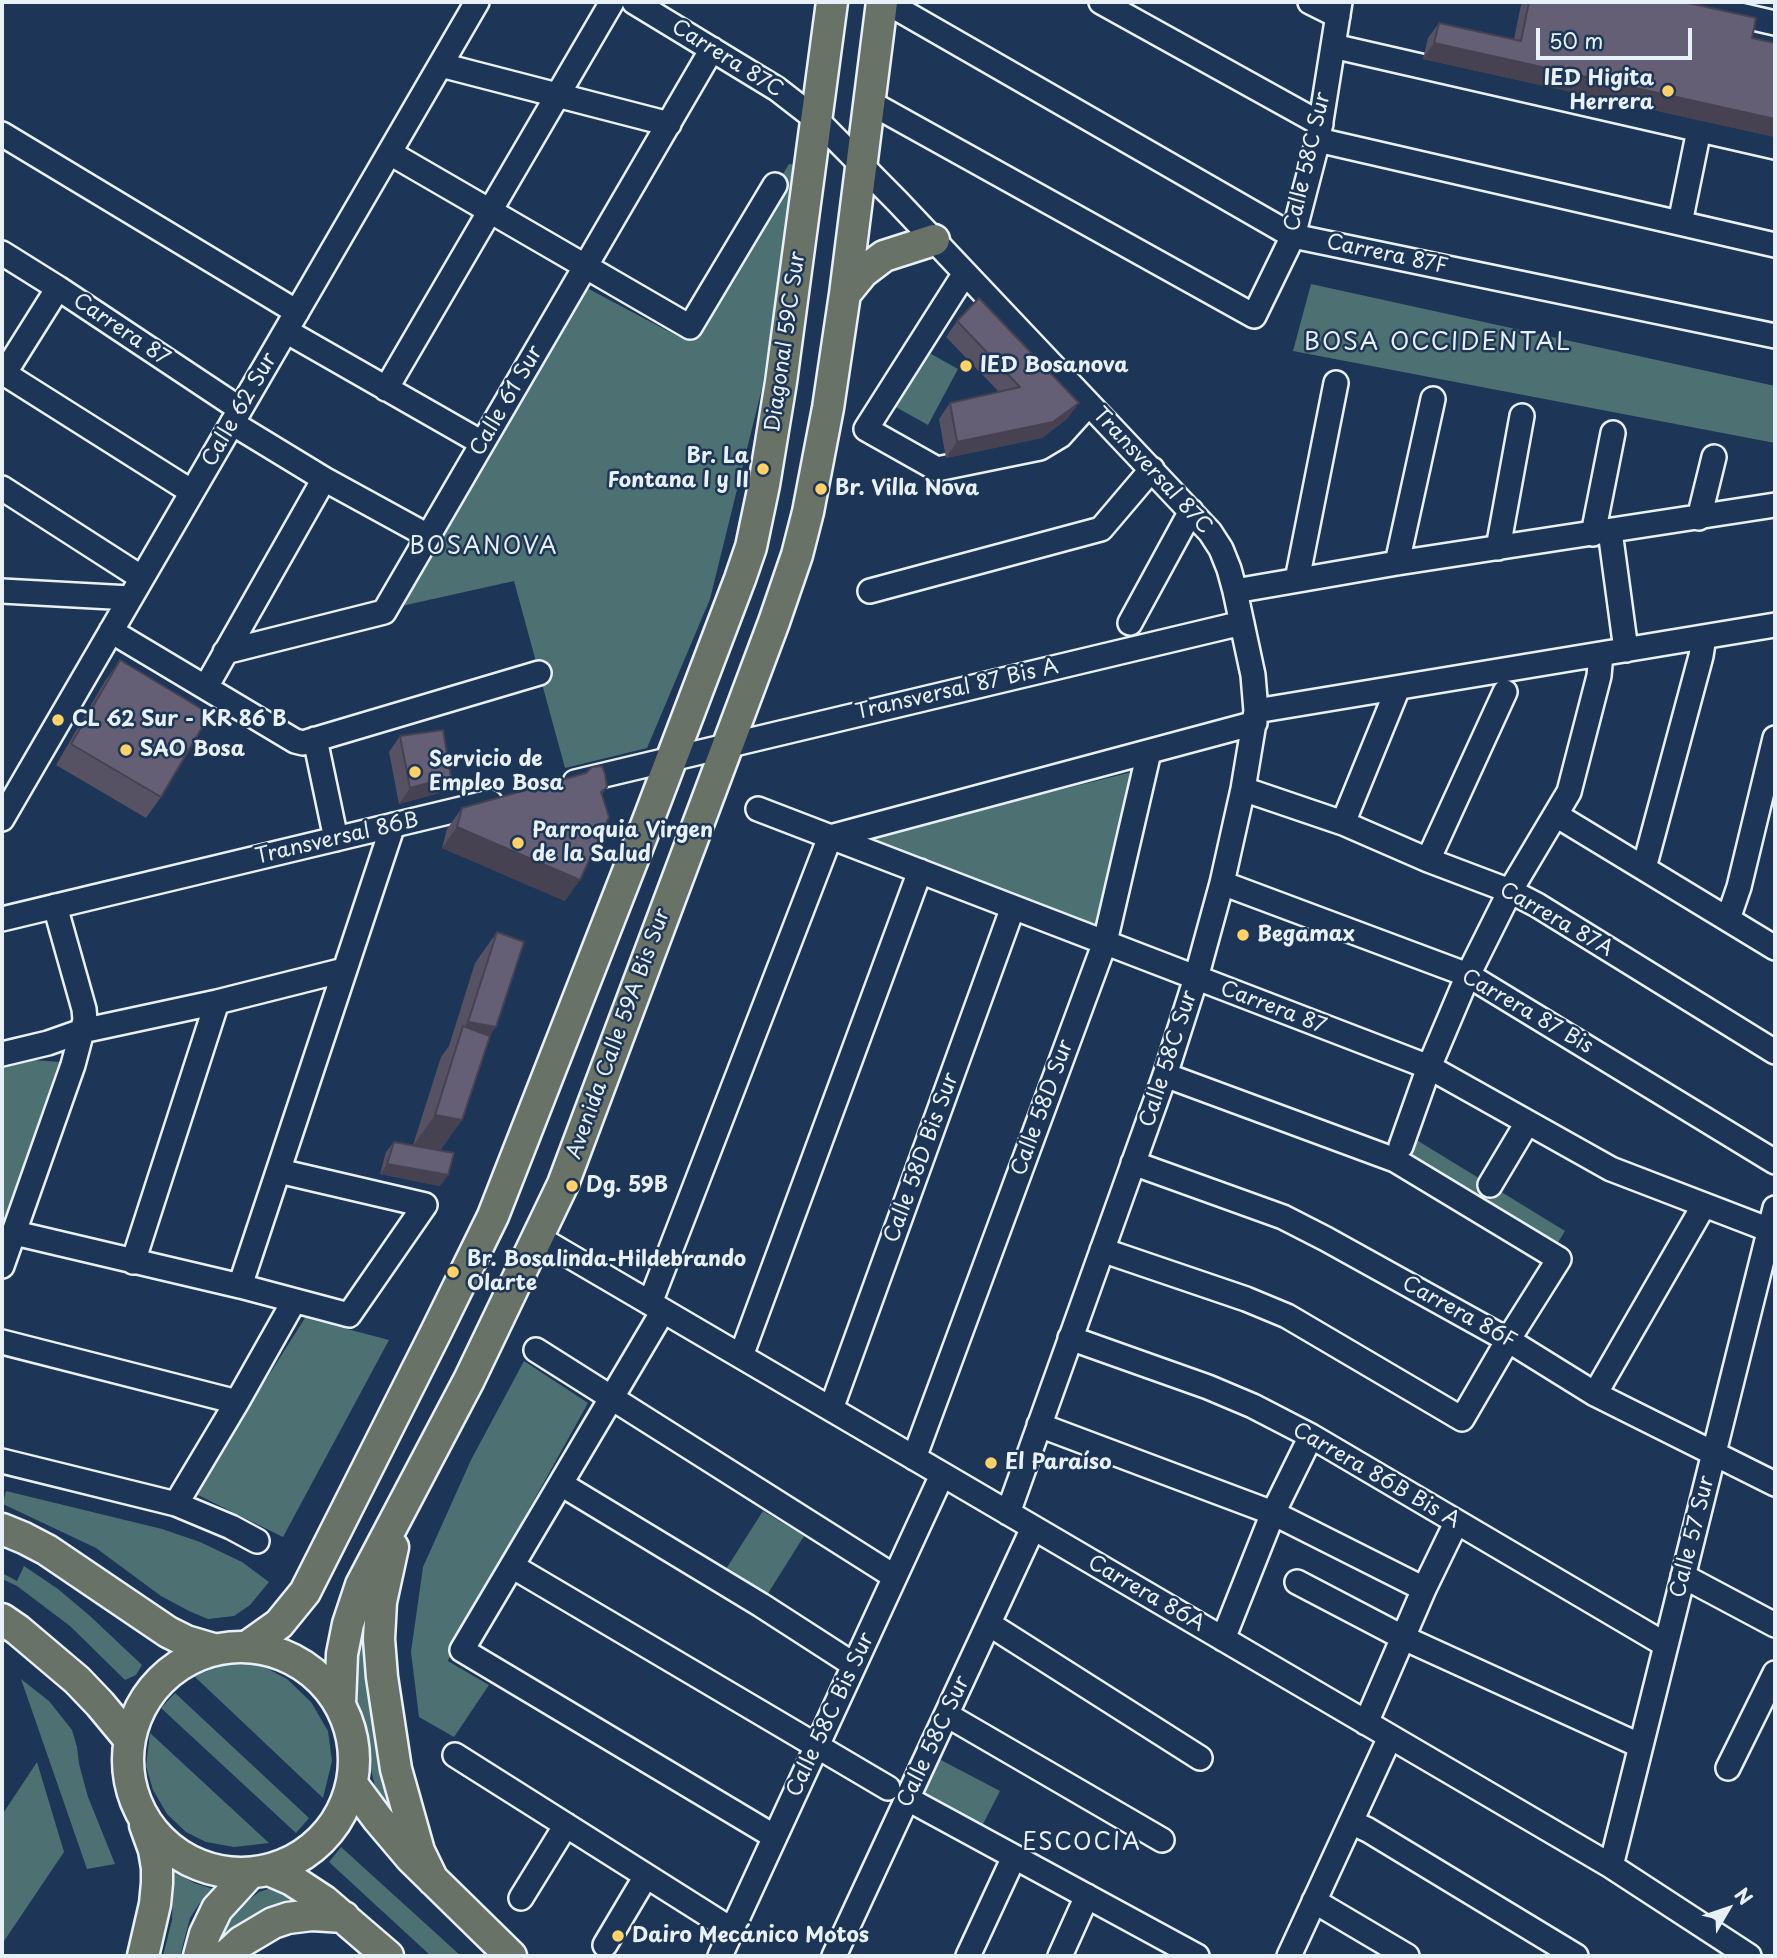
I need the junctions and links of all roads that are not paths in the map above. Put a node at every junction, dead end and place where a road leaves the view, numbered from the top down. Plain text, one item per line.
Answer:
1 (477, 2) edge
2 (612, 2) edge
3 (634, 2) edge
4 (832, 2) edge
5 (884, 2) edge
6 (1101, 2) edge
7 (1310, 2) edge
8 (1684, 2) edge
9 (1339, 9) edge
10 (1775, 23) edge
11 (1333, 46) junction
12 (712, 49) junction
13 (440, 65) junction
14 (558, 94) junction
15 (869, 102) junction
16 (817, 120) junction
17 (669, 124) junction
18 (1699, 130) junction
19 (1319, 132) junction
20 (2, 134) edge
21 (1775, 147) edge
22 (390, 153) junction
23 (862, 164) junction
24 (775, 185) dead end
25 (490, 211) junction
26 (1679, 223) junction
27 (1293, 236) junction
28 (934, 240) junction
29 (1775, 246) edge
30 (2, 253) edge
31 (585, 266) junction
32 (965, 273) junction
33 (58, 288) junction
34 (845, 294) junction
35 (292, 321) junction
36 (1775, 336) edge
37 (3, 373) edge
38 (1336, 383) dead end
39 (386, 389) junction
40 (1433, 399) dead end
41 (1089, 404) junction
42 (236, 416) junction
43 (1522, 416) dead end
44 (1613, 433) dead end
45 (482, 443) junction
46 (1714, 457) dead end
47 (1152, 470) junction
48 (324, 479) junction
49 (2, 488) edge
50 (192, 492) junction
51 (1775, 505) edge
52 (1191, 511) junction
53 (1699, 518) junction
54 (1602, 533) junction
55 (428, 536) junction
56 (1497, 548) junction
57 (1397, 562) junction
58 (1297, 580) junction
59 (136, 588) junction
60 (2, 591) edge
61 (870, 591) dead end
62 (1235, 591) junction
63 (1130, 623) dead end
64 (1242, 623) junction
65 (1775, 625) edge
66 (111, 631) junction
67 (1704, 637) junction
68 (1626, 650) junction
69 (225, 652) junction
70 (1601, 654) junction
71 (539, 673) dead end
72 (205, 687) junction
73 (1398, 688) junction
74 (1505, 692) dead end
75 (1256, 717) junction
76 (1775, 738) edge
77 (315, 739) junction
78 (727, 744) junction
79 (1149, 752) junction
80 (671, 759) junction
81 (555, 786) edge
82 (1243, 789) junction
83 (515, 796) edge
84 (758, 809) dead end
85 (1556, 815) junction
86 (2, 819) edge
87 (1343, 823) junction
88 (393, 825) junction
89 (830, 837) junction
90 (336, 839) junction
91 (1428, 860) junction
92 (1644, 868) junction
93 (920, 871) junction
94 (1222, 883) junction
95 (1510, 891) junction
96 (55, 906) junction
97 (1013, 907) junction
98 (2, 919) edge
99 (1728, 919) junction
100 (1105, 942) junction
101 (1775, 948) edge
102 (344, 970) junction
103 (1468, 975) junction
104 (1196, 978) junction
105 (218, 1002) junction
106 (82, 1031) junction
107 (1775, 1052) edge
108 (2, 1054) edge
109 (1429, 1067) junction
110 (1165, 1075) junction
111 (1527, 1123) junction
112 (1401, 1146) dead end
113 (1775, 1162) edge
114 (1133, 1163) junction
115 (279, 1171) junction
116 (1490, 1185) dead end
117 (1704, 1205) junction
118 (1773, 1223) edge
119 (15, 1233) junction
120 (539, 1238) junction
121 (1102, 1250) junction
122 (133, 1262) junction
123 (2, 1266) edge
124 (240, 1286) junction
125 (294, 1301) junction
126 (656, 1307) junction
127 (1070, 1338) junction
128 (1508, 1340) junction
129 (2, 1342) edge
130 (536, 1350) dead end
131 (740, 1356) junction
132 (1595, 1394) junction
133 (611, 1398) junction
134 (237, 1402) junction
135 (831, 1409) junction
136 (1039, 1425) junction
137 (1311, 1436) junction
138 (1714, 1452) junction
139 (914, 1458) junction
140 (2, 1461) edge
141 (942, 1475) junction
142 (561, 1483) junction
143 (1775, 1484) edge
144 (405, 1503) junction
145 (176, 1504) junction
146 (1007, 1513) junction
147 (1273, 1513) junction
148 (1456, 1523) junction
149 (1033, 1528) junction
150 (2, 1529) edge
151 (257, 1541) dead end
152 (512, 1566) junction
153 (1683, 1576) junction
154 (895, 1577) junction
155 (1297, 1582) dead end
156 (1424, 1588) junction
157 (2, 1619) edge
158 (989, 1624) junction
159 (1775, 1625) edge
160 (1404, 1637) junction
161 (1223, 1639) junction
162 (1666, 1645) junction
163 (248, 1646) junction
164 (213, 1649) junction
165 (854, 1665) junction
166 (1775, 1673) edge
167 (340, 1704) junction
168 (947, 1715) junction
169 (1366, 1723) junction
170 (1390, 1737) junction
171 (129, 1739) junction
172 (817, 1746) junction
173 (1641, 1746) junction
174 (455, 1755) dead end
175 (1200, 1758) dead end
176 (1728, 1768) dead end
177 (352, 1784) junction
178 (898, 1794) junction
179 (142, 1814) junction
180 (1351, 1822) junction
181 (566, 1825) junction
182 (775, 1837) junction
183 (1162, 1840) dead end
184 (1014, 1857) junction
185 (1611, 1866) junction
186 (260, 1872) junction
187 (646, 1876) junction
188 (433, 1881) junction
189 (1087, 1896) junction
190 (521, 1898) dead end
191 (1314, 1901) junction
192 (344, 1917) junction
193 (732, 1930) junction
194 (605, 1945) dead end
195 (1155, 1946) edge
196 (143, 1956) edge
197 (199, 1956) edge
198 (226, 1956) edge
199 (388, 1956) edge
200 (511, 1956) edge
201 (720, 1956) edge
202 (834, 1956) edge
203 (968, 1956) edge
204 (1060, 1956) edge
205 (1197, 1956) edge
206 (1289, 1956) edge
207 (1407, 1956) edge
208 (1576, 1956) edge
209 (1749, 1956) edge

1 - 13 street, Calle 62 Sur
2 - 14 street
3 - 12 street, Carrera 87C
4 - 16 main road, Diagonal 59C Sur
5 - 15 main road
5 - 27 street, Carrera 87F
6 - 19 street
7 - 9 street
8 - 10 street
9 - 11 street, Calle 58C Sur
11 - 18 street
11 - 19 street, Calle 58C Sur
12 - 16 street, Carrera 87C
12 - 17 street, Calle 61 Sur
13 - 14 street
13 - 22 street, Calle 62 Sur
14 - 17 street
14 - 25 street
15 - 23 main road
15 - 27 street, Calle 58C Sur
16 - 23 street, Transversal 87C
16 - 80 main road, Diagonal 59C Sur
17 - 31 street, Calle 61 Sur
18 - 21 street
18 - 26 street
19 - 26 street
19 - 27 street, Calle 58C Sur
20 - 35 street
22 - 25 street
22 - 35 street, Calle 62 Sur
23 - 28 street, Transversal 87C
23 - 34 main road
24 - 31 street
25 - 31 street
25 - 39 street
26 - 29 street
27 - 36 street, Carrera 87F
28 - 32 street, Transversal 87C
28 - 34 main road
30 - 33 street, Carrera 87
31 - 45 street, Calle 61 Sur
32 - 41 street, Transversal 87C
32 - 41 street
33 - 37 street
33 - 42 street, Carrera 87
34 - 78 main road
35 - 39 street
35 - 42 street, Calle 62 Sur
37 - 50 street
38 - 58 street
39 - 45 street
40 - 57 street
41 - 47 street, Transversal 87C
42 - 48 street, Carrera 87
42 - 50 street, Calle 62 Sur
43 - 56 street
44 - 54 street
45 - 55 street, Calle 61 Sur
46 - 53 street
47 - 52 street, Transversal 87C
47 - 61 street
48 - 55 street, Carrera 87
48 - 69 street
49 - 59 street
50 - 59 street, Calle 62 Sur
51 - 53 street
52 - 62 street, Transversal 87C
52 - 63 street
53 - 54 street
54 - 56 street
54 - 68 street
55 - 69 street, Calle 61 Sur
56 - 57 street
57 - 58 street
58 - 62 street
59 - 60 street
59 - 66 street, Calle 62 Sur
62 - 64 street, Calle 58C Sur
64 - 75 street, Calle 58C Sur
64 - 78 street, Transversal 87 Bis A
65 - 67 street
66 - 72 street
66 - 86 street, Calle 62 Sur
67 - 68 street
67 - 92 street
68 - 70 street
69 - 72 street
70 - 73 street
70 - 85 street
71 - 77 street
72 - 77 street
73 - 75 street
73 - 87 street
74 - 91 street
75 - 79 street
75 - 82 street, Calle 58C Sur
76 - 99 street
77 - 90 street
78 - 80 street, Transversal 87 Bis A
78 - 120 main road, Avenida Calle 59A Bis Sur
79 - 89 street
79 - 100 street, Calle 58D Sur
80 - 81 street
80 - 163 main road
82 - 87 street, Carrera 87A
82 - 94 street, Calle 58C Sur
83 - 88 street, Transversal 86B
84 - 89 street, Carrera 87
85 - 92 street
85 - 95 street
87 - 91 street, Carrera 87A
88 - 90 street, Transversal 86B
88 - 102 street
89 - 93 street, Carrera 87
89 - 126 street
90 - 96 street, Transversal 86B
91 - 95 street, Carrera 87A
92 - 99 street
93 - 97 street, Carrera 87
93 - 131 street
94 - 103 street, Carrera 87 Bis
94 - 104 street, Calle 58C Sur
95 - 103 street
95 - 107 street, Carrera 87A
96 - 98 street, Transversal 86B
96 - 106 street
97 - 100 street, Carrera 87
97 - 135 street, Calle 58D Bis Sur
99 - 101 street
100 - 104 street, Carrera 87
100 - 139 street, Calle 58D Sur
102 - 105 street
102 - 115 street
103 - 109 street
103 - 113 street, Carrera 87 Bis
104 - 109 street, Carrera 87
104 - 110 street, Calle 58C Sur
105 - 106 street
105 - 122 street
106 - 108 street
106 - 119 street
109 - 111 street, Carrera 87
109 - 112 street
110 - 114 street, Calle 58C Sur
110 - 128 street
111 - 116 street
111 - 117 street, Carrera 87
114 - 121 street, Calle 58C Sur
114 - 128 street, Carrera 86F
115 - 124 street
115 - 125 street
117 - 118 street, Carrera 87
117 - 132 street
118 - 138 street, Calle 57 Sur
119 - 122 street
119 - 123 street
120 - 126 street, Carrera 86A
120 - 144 main road, Avenida Calle 59A Bis Sur
121 - 127 street, Calle 58C Sur
121 - 128 street
122 - 124 street
124 - 125 street
125 - 134 street
126 - 131 street, Carrera 86A
126 - 133 street
127 - 136 street, Calle 58C Sur
127 - 137 street, Carrera 86B Bis A
128 - 132 street, Carrera 86F
129 - 134 street
130 - 133 street
131 - 135 street, Carrera 86A
132 - 138 street, Carrera 86F
133 - 142 street
133 - 154 street
134 - 145 street
135 - 139 street, Carrera 86A
136 - 146 street, Calle 58C Sur
136 - 147 street
137 - 147 street
137 - 148 street, Carrera 86B Bis A
138 - 143 street, Carrera 86F
138 - 153 street, Calle 57 Sur
139 - 141 street, Carrera 86A
140 - 145 street
141 - 146 street, Carrera 86A
141 - 154 street, Calle 58C Bis Sur
142 - 152 street
142 - 165 street
144 - 167 main road, Avenida Calle 59A Bis Sur
144 - 188 main road
145 - 151 street
146 - 149 street, Carrera 86A
147 - 156 street
147 - 161 street
148 - 156 street
148 - 162 street, Carrera 86B Bis A
149 - 158 street, Calle 58C Sur
149 - 161 street, Carrera 86A
150 - 164 main road
152 - 172 street
152 - 182 street
153 - 159 street
153 - 162 street, Calle 57 Sur
154 - 165 street, Calle 58C Bis Sur
155 - 160 street
156 - 160 street
157 - 171 main road
158 - 168 street, Calle 58C Sur
158 - 175 street
160 - 169 street
160 - 173 street
161 - 169 street, Carrera 86A
162 - 173 street, Calle 57 Sur
163 - 164 main road
163 - 167 main road
164 - 171 main road
165 - 172 street, Calle 58C Bis Sur
166 - 176 street
167 - 177 main road
168 - 178 street, Calle 58C Sur
168 - 183 street
169 - 170 street, Carrera 86A
170 - 180 street
170 - 185 street, Carrera 86A
171 - 179 main road
172 - 178 street
172 - 182 street, Calle 58C Bis Sur
173 - 185 street, Calle 57 Sur
174 - 181 street
177 - 186 main road
177 - 188 main road
178 - 184 street
178 - 202 street, Calle 58C Sur
179 - 186 main road
179 - 196 main road
180 - 191 street
180 - 208 street
181 - 187 street
181 - 190 street
182 - 193 street, Calle 58C Bis Sur
184 - 189 street
184 - 203 street
185 - 209 street, Carrera 86A
186 - 192 main road
186 - 197 main road
187 - 193 street
187 - 194 street
188 - 200 main road
189 - 195 street
189 - 204 street
191 - 206 street
191 - 207 street
192 - 198 main road
192 - 199 main road
193 - 201 street, Calle 58C Bis Sur
195 - 205 street

